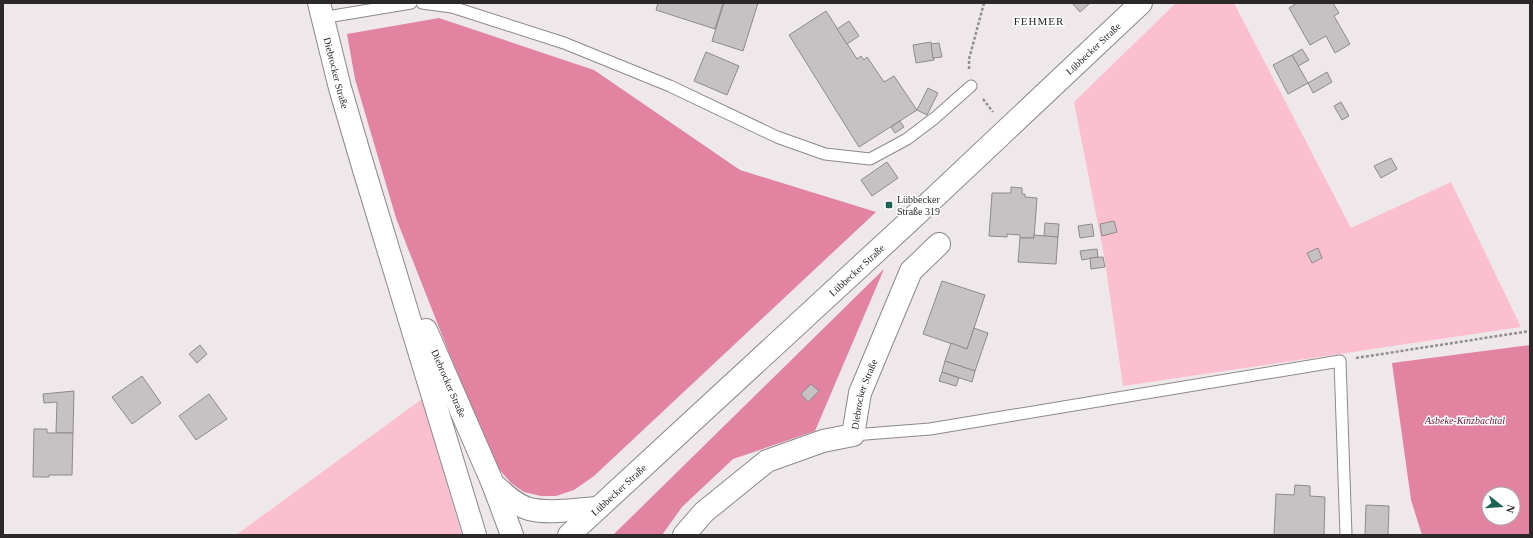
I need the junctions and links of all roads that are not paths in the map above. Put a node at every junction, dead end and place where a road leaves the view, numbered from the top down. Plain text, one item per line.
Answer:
1 (411, 3) edge
2 (422, 3) edge
3 (1141, 3) edge
4 (320, 10) edge
5 (970, 86) road end
6 (384, 233) junction
7 (939, 244) dead end
8 (853, 435) junction
9 (493, 484) junction
10 (598, 508) junction
11 (475, 535) edge
12 (512, 535) edge
13 (570, 535) edge
14 (684, 535) edge
15 (1346, 535) edge

1 - 4 lane
2 - 5 lane
3 - 10 main road, Lübbecker Straße
4 - 6 main road, Diebrocker Straße
6 - 9 main road, Diebrocker Straße
6 - 11 main road, Diebrocker Straße
7 - 8 main road, Diebrocker Straße
8 - 14 main road, Diebrocker Straße
8 - 15 lane
9 - 10 main road
9 - 12 main road, Diebrocker Straße
10 - 13 main road, Lübbecker Straße

